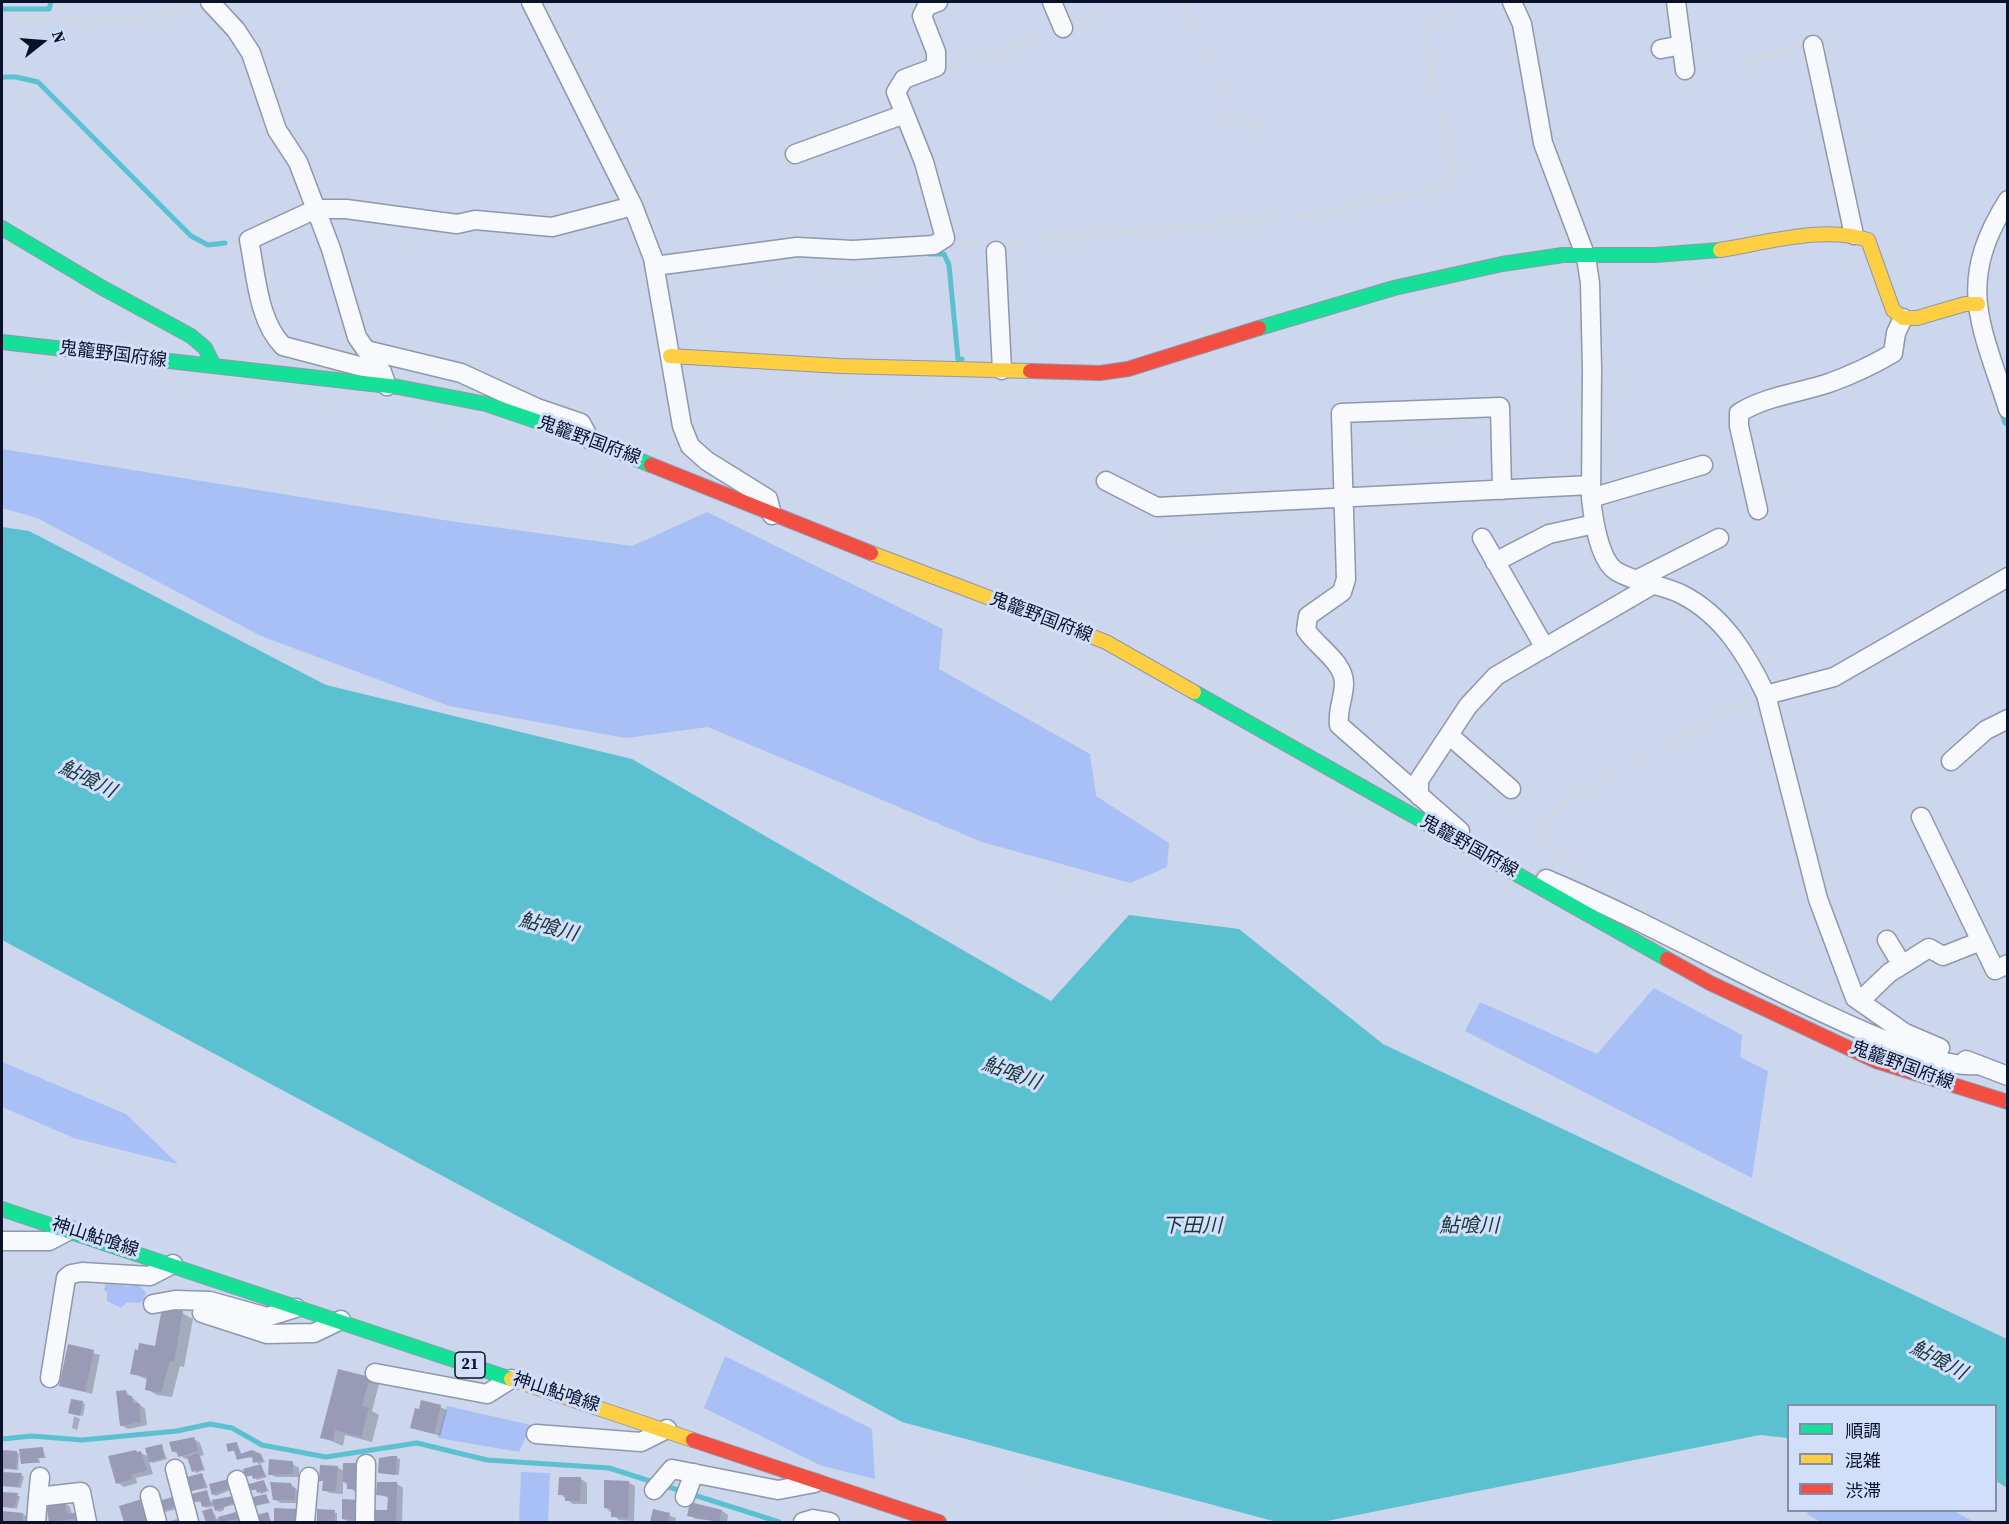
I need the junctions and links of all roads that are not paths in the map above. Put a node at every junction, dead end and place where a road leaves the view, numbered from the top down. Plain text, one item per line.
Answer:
1 (210, 2) edge
2 (531, 2) edge
3 (938, 2) edge
4 (1052, 2) edge
5 (1512, 2) edge
6 (1676, 2) edge
7 (1063, 28) road end
8 (1682, 45) junction
9 (1814, 45) road end
10 (1661, 49) dead end
11 (1685, 70) dead end
12 (905, 114) junction
13 (795, 154) dead end
14 (2007, 200) edge
15 (633, 206) junction
16 (316, 209) junction
17 (2, 228) edge
18 (1854, 235) junction
19 (994, 246) road end
20 (1586, 256) junction
21 (655, 266) junction
22 (1978, 304) junction
23 (1903, 318) junction
24 (2, 342) edge
25 (670, 356) junction
26 (214, 366) junction
27 (1002, 370) junction
28 (387, 386) junction
29 (2007, 410) edge
30 (590, 440) junction
31 (1703, 465) dead end
32 (1106, 481) dead end
33 (1502, 490) junction
34 (1591, 492) junction
35 (1345, 498) junction
36 (1758, 510) dead end
37 (772, 515) junction
38 (1595, 525) junction
39 (1482, 538) dead end
40 (1719, 538) dead end
41 (1495, 562) junction
42 (2007, 577) edge
43 (1646, 581) junction
44 (1545, 648) junction
45 (1766, 695) junction
46 (2007, 719) edge
47 (1450, 736) junction
48 (1951, 761) dead end
49 (1510, 789) dead end
50 (1419, 796) junction
51 (1921, 817) dead end
52 (1491, 859) junction
53 (1887, 939) dead end
54 (1981, 941) junction
55 (2007, 964) edge
56 (1902, 965) junction
57 (1860, 1001) junction
58 (1977, 1065) junction
59 (2007, 1076) edge
60 (2007, 1102) edge
61 (3, 1210) edge
62 (70, 1230) junction
63 (2, 1241) edge
64 (173, 1264) junction
65 (153, 1304) dead end
66 (301, 1307) junction
67 (202, 1313) dead end
68 (341, 1320) junction
69 (375, 1373) dead end
70 (50, 1378) dead end
71 (511, 1379) junction
72 (667, 1430) junction
73 (536, 1434) dead end
74 (366, 1464) dead end
75 (175, 1469) dead end
76 (694, 1473) junction
77 (39, 1477) dead end
78 (309, 1477) dead end
79 (237, 1480) dead end
80 (823, 1482) junction
81 (654, 1490) dead end
82 (150, 1496) dead end
83 (38, 1497) junction
84 (685, 1497) dead end
85 (36, 1522) edge
86 (87, 1522) edge
87 (157, 1522) edge
88 (189, 1522) edge
89 (250, 1522) edge
90 (305, 1522) edge
91 (365, 1522) edge
92 (803, 1522) edge
93 (830, 1522) edge
94 (939, 1522) edge

1 - 16 street
2 - 15 street
3 - 12 street
4 - 7 street
5 - 20 street
6 - 8 street
8 - 10 street
8 - 11 street
9 - 18 street
12 - 13 street
12 - 21 street
14 - 22 street
15 - 16 street
15 - 21 street
16 - 28 street
16 - 30 street
17 - 26 main road
18 - 20 main road
18 - 23 main road
19 - 27 street
20 - 27 main road
20 - 34 street
21 - 25 street
22 - 23 main road
22 - 29 street
23 - 36 street
24 - 26 main road, 鬼籠野国府線
25 - 27 main road
25 - 37 street
26 - 28 main road, 鬼籠野国府線
28 - 30 main road, 鬼籠野国府線
30 - 37 main road, 鬼籠野国府線
31 - 34 street
32 - 35 street
33 - 34 street
33 - 35 street
33 - 35 street
34 - 38 street
35 - 50 street
37 - 52 main road, 鬼籠野国府線
38 - 41 street
38 - 43 street
39 - 41 street
40 - 43 street
41 - 44 street
42 - 45 street
43 - 44 street
43 - 45 street
44 - 47 street
45 - 57 street
46 - 48 street
47 - 49 street
47 - 50 street
50 - 52 street
51 - 54 street
52 - 58 street
52 - 60 main road, 鬼籠野国府線
53 - 56 street
54 - 55 street
54 - 56 street
56 - 57 street
57 - 58 street
58 - 59 street
61 - 62 main road, 神山鮎喰線 / 21
62 - 63 street
62 - 64 main road, 神山鮎喰線 / 21
64 - 66 main road, 神山鮎喰線 / 21
64 - 70 street
65 - 66 street
66 - 68 main road, 神山鮎喰線 / 21
67 - 68 street
68 - 71 main road, 神山鮎喰線 / 21
69 - 71 street
71 - 72 main road, 神山鮎喰線 / 21
72 - 73 street
72 - 80 main road, 神山鮎喰線 / 21
74 - 91 street
75 - 88 street
76 - 80 street
76 - 81 street
76 - 84 street
77 - 83 street
78 - 90 street
79 - 89 street
80 - 94 main road, 神山鮎喰線 / 21
82 - 87 street
83 - 85 street
83 - 86 street
92 - 93 street

